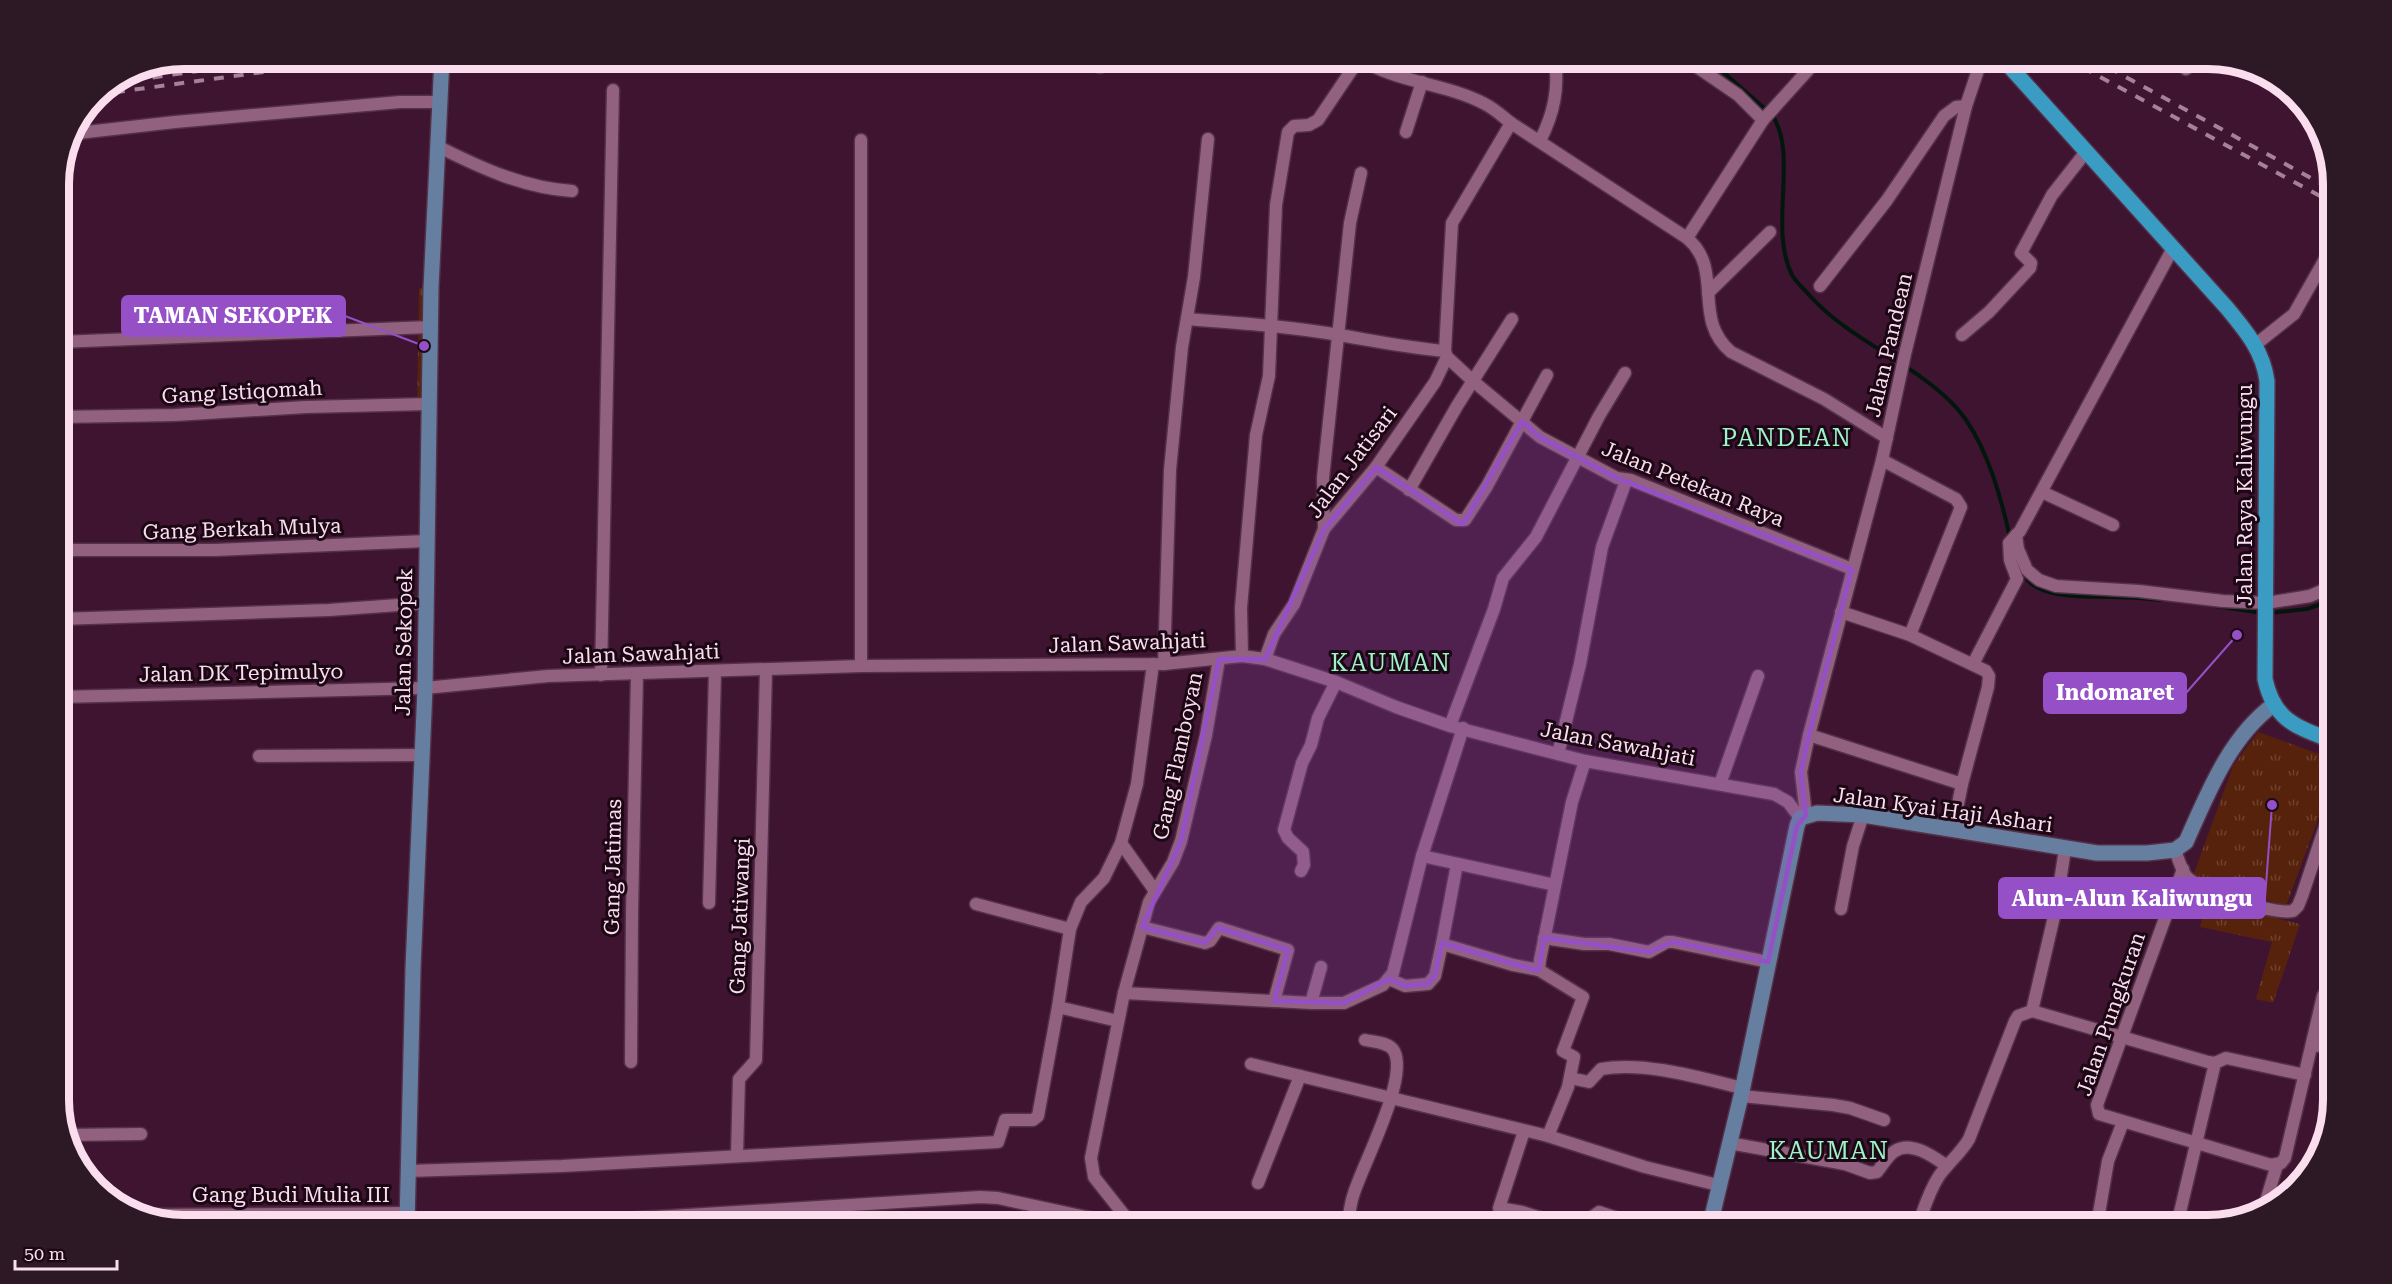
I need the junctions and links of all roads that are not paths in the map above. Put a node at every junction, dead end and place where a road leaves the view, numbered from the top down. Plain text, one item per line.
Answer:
1 (442, 69) edge
2 (1352, 69) edge
3 (1374, 69) edge
4 (1555, 69) edge
5 (1700, 69) edge
6 (1805, 69) edge
7 (1978, 69) edge
8 (2011, 69) edge
9 (1422, 82) junction
10 (613, 90) dead end
11 (441, 102) junction
12 (1966, 106) junction
13 (1769, 114) junction
14 (1511, 123) junction
15 (1406, 132) dead end
16 (81, 133) edge
17 (1208, 139) dead end
18 (861, 140) dead end
19 (1540, 141) junction
20 (439, 147) junction
21 (2085, 153) junction
22 (1361, 173) dead end
23 (572, 191) dead end
24 (1770, 232) dead end
25 (1687, 238) junction
26 (2172, 250) junction
27 (2323, 270) edge
28 (1820, 286) dead end
29 (1708, 292) junction
30 (1187, 319) junction
31 (1512, 319) dead end
32 (1270, 325) junction
33 (430, 327) junction
34 (1339, 334) junction
35 (1962, 335) dead end
36 (69, 342) edge
37 (2255, 345) junction
38 (1446, 354) junction
39 (1625, 373) dead end
40 (1547, 375) dead end
41 (1473, 381) junction
42 (428, 404) junction
43 (69, 417) edge
44 (1522, 421) junction
45 (1887, 438) junction
46 (1578, 456) junction
47 (1882, 460) junction
48 (1376, 467) junction
49 (1626, 481) junction
50 (1408, 490) junction
51 (2042, 492) junction
52 (2114, 525) dead end
53 (1324, 530) junction
54 (2012, 539) junction
55 (422, 541) junction
56 (69, 550) edge
57 (1852, 569) junction
58 (2323, 590) edge
59 (426, 603) junction
60 (2266, 610) junction
61 (1841, 612) junction
62 (69, 619) edge
63 (1910, 635) junction
64 (1242, 656) junction
65 (1219, 659) junction
66 (1265, 659) junction
67 (1159, 664) junction
68 (1973, 664) junction
69 (861, 666) junction
70 (766, 670) junction
71 (715, 672) junction
72 (637, 674) junction
73 (601, 675) junction
74 (1758, 676) dead end
75 (1336, 681) junction
76 (425, 688) junction
77 (69, 697) edge
78 (2273, 705) junction
79 (1450, 726) junction
80 (1463, 728) junction
81 (1809, 735) junction
82 (2323, 737) edge
83 (1558, 754) junction
84 (423, 755) junction
85 (259, 756) dead end
86 (1585, 761) junction
87 (1720, 784) junction
88 (1962, 784) junction
89 (1863, 815) junction
90 (1803, 816) junction
91 (1953, 829) junction
92 (2323, 833) edge
93 (1121, 843) junction
94 (2065, 849) junction
95 (2175, 850) junction
96 (1422, 856) junction
97 (1457, 864) junction
98 (2183, 869) junction
99 (1301, 871) dead end
100 (1555, 885) junction
101 (1155, 891) junction
102 (710, 903) dead end
103 (976, 904) dead end
104 (1841, 909) dead end
105 (1142, 927) junction
106 (1070, 929) junction
107 (1544, 938) junction
108 (1442, 944) junction
109 (1768, 962) junction
110 (1322, 967) dead end
111 (1539, 970) junction
112 (1389, 979) junction
113 (1124, 993) junction
114 (2323, 1000) edge
115 (1274, 1001) junction
116 (1311, 1004) junction
117 (1058, 1007) junction
118 (2032, 1011) junction
119 (1118, 1021) junction
120 (2122, 1036) junction
121 (1365, 1040) dead end
122 (2312, 1046) junction
123 (2323, 1046) edge
124 (632, 1062) dead end
125 (2215, 1062) junction
126 (1251, 1064) dead end
127 (2305, 1075) junction
128 (1300, 1076) junction
129 (1570, 1078) junction
130 (1741, 1092) junction
131 (1390, 1096) junction
132 (1884, 1120) dead end
133 (2123, 1122) junction
134 (1524, 1131) junction
135 (141, 1134) dead end
136 (74, 1135) edge
137 (1548, 1136) junction
138 (1729, 1143) junction
139 (2197, 1143) junction
140 (737, 1155) junction
141 (2277, 1165) junction
142 (1947, 1166) junction
143 (407, 1171) junction
144 (1258, 1183) dead end
145 (1718, 1185) junction
146 (2266, 1200) edge
147 (1522, 1212) junction
148 (408, 1215) edge
149 (698, 1215) edge
150 (1074, 1215) edge
151 (1123, 1215) edge
152 (1350, 1215) edge
153 (1521, 1215) edge
154 (1531, 1215) edge
155 (1712, 1215) edge
156 (1922, 1215) edge
157 (2099, 1215) edge
158 (2180, 1215) edge

1 - 11 street, Jalan Sekopek
2 - 32 street
3 - 9 street
4 - 19 street
5 - 13 street
6 - 13 street
7 - 12 street, Jalan Pandean
8 - 21 main road, Jalan Raya Kaliwungu
9 - 14 street
9 - 15 street
10 - 73 street
11 - 16 street
11 - 20 street, Jalan Sekopek
12 - 28 street
12 - 45 street, Jalan Pandean
13 - 25 street
14 - 19 street
14 - 38 street
17 - 30 street
18 - 69 street
19 - 25 street
20 - 23 street
20 - 33 street, Jalan Sekopek
21 - 26 main road, Jalan Raya Kaliwungu
21 - 35 street
22 - 34 street
24 - 29 street
25 - 29 street
26 - 37 main road, Jalan Raya Kaliwungu
26 - 51 street
27 - 37 street
29 - 45 street
30 - 32 street
30 - 67 street
31 - 41 street
32 - 34 street
32 - 64 street
33 - 36 street
33 - 42 street, Jalan Sekopek
34 - 38 street
34 - 53 street
37 - 60 main road, Jalan Raya Kaliwungu
38 - 41 street, Jalan Petekan Raya
38 - 48 street, Jalan Jatisari
39 - 46 street
40 - 44 street
41 - 44 street, Jalan Petekan Raya
41 - 50 street
42 - 43 street, Gang Istiqomah
42 - 55 street, Jalan Sekopek
44 - 46 street, Jalan Petekan Raya
44 - 50 street
45 - 47 street, Jalan Pandean
46 - 49 street, Jalan Petekan Raya
46 - 79 street
47 - 57 street, Jalan Pandean
47 - 63 street
48 - 50 street
48 - 53 street, Jalan Jatisari
49 - 57 street, Jalan Petekan Raya
49 - 83 street
51 - 52 street
51 - 54 street
53 - 66 street, Jalan Jatisari
54 - 60 street
54 - 68 street
55 - 56 street, Gang Berkah Mulya
55 - 59 street, Jalan Sekopek
57 - 61 street, Jalan Pandean
58 - 60 street
59 - 62 street
59 - 76 street, Jalan Sekopek
60 - 78 main road, Jalan Raya Kaliwungu
61 - 63 street
61 - 81 street, Jalan Pandean
63 - 68 street
64 - 65 street, Jalan Sawahjati
64 - 66 street, Jalan Sawahjati
65 - 67 street, Jalan Sawahjati
65 - 101 street, Gang Flamboyan
66 - 75 street, Jalan Sawahjati
67 - 69 street, Jalan Sawahjati
67 - 93 street
68 - 88 street
69 - 70 street, Jalan Sawahjati
70 - 71 street, Jalan Sawahjati
70 - 140 street, Gang Jatiwangi
71 - 72 street, Jalan Sawahjati
71 - 102 street
72 - 73 street, Jalan Sawahjati
72 - 124 street, Gang Jatimas
73 - 76 street, Jalan Sawahjati
74 - 87 street
75 - 79 street, Jalan Sawahjati
75 - 99 street
76 - 77 street, Jalan DK Tepimulyo
76 - 84 street, Jalan Sekopek
78 - 82 main road
78 - 95 street
79 - 80 street, Jalan Sawahjati
80 - 83 street, Jalan Sawahjati
80 - 96 street
81 - 88 street
81 - 90 street, Jalan Pandean
83 - 86 street, Jalan Sawahjati
84 - 85 street
84 - 143 street, Jalan Sekopek
86 - 87 street, Jalan Sawahjati
86 - 100 street
87 - 90 street, Jalan Sawahjati
88 - 91 street
89 - 90 street, Jalan Kyai Haji Ashari
89 - 91 street, Jalan Kyai Haji Ashari
89 - 104 street
90 - 109 street
91 - 94 street, Jalan Kyai Haji Ashari
92 - 98 street
93 - 101 street
93 - 106 street
94 - 95 street, Jalan Kyai Haji Ashari
94 - 118 street
95 - 98 street
96 - 97 street
96 - 112 street
97 - 100 street
97 - 108 street
98 - 120 street, Jalan Pungkuran
100 - 107 street
101 - 105 street, Gang Flamboyan
103 - 106 street
105 - 113 street, Gang Flamboyan
105 - 115 street
106 - 117 street
107 - 109 street
107 - 111 street
108 - 111 street
108 - 112 street
109 - 130 street
110 - 116 street
111 - 129 street
112 - 116 street
113 - 115 street
113 - 119 street, Gang Flamboyan
114 - 122 street
115 - 116 street
117 - 119 street
117 - 140 street
118 - 120 street
118 - 142 street
119 - 151 street, Gang Flamboyan
120 - 125 street
120 - 133 street, Jalan Pungkuran
121 - 131 street
122 - 123 street
122 - 127 street
125 - 127 street
125 - 139 street
126 - 128 street
127 - 141 street
128 - 131 street
128 - 144 street
129 - 130 street
129 - 137 street
130 - 132 street
130 - 138 street
131 - 134 street
131 - 152 street
133 - 139 street
133 - 157 street
134 - 137 street
134 - 147 street
135 - 136 street
137 - 145 street
138 - 142 street
138 - 145 street
139 - 141 street
139 - 158 street
140 - 143 street
141 - 146 street
142 - 156 street
143 - 148 street, Jalan Sekopek
145 - 155 street
147 - 153 street
147 - 154 street
149 - 150 street

